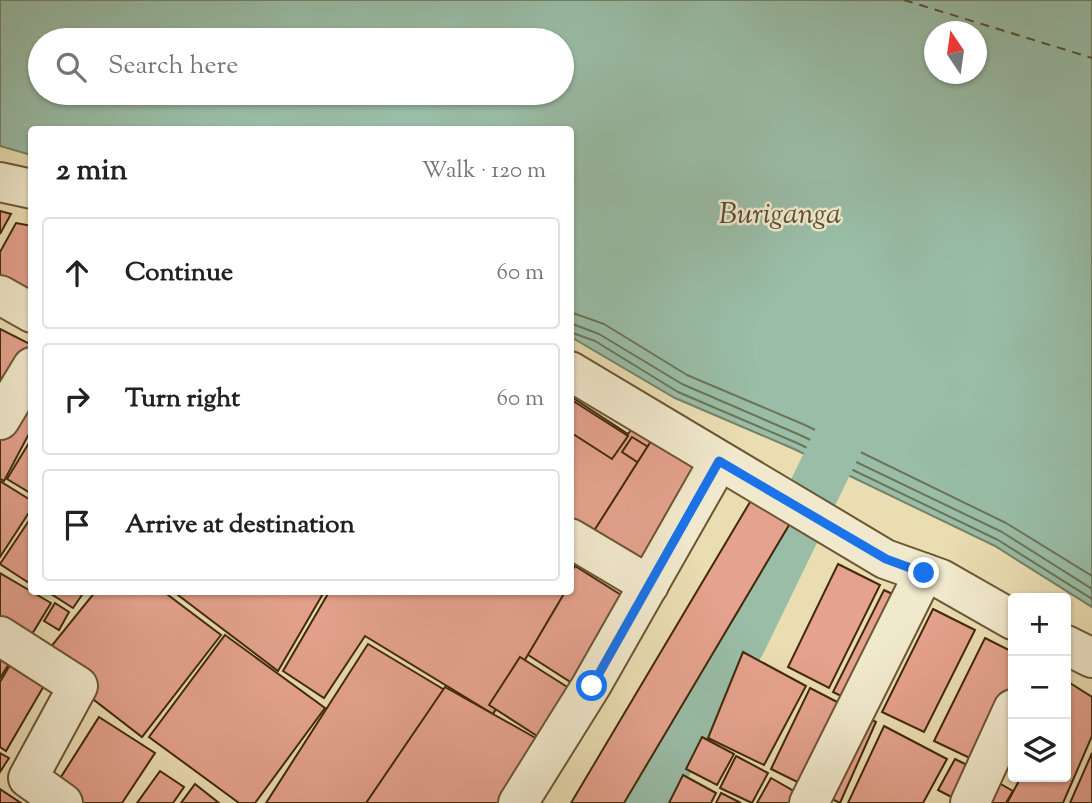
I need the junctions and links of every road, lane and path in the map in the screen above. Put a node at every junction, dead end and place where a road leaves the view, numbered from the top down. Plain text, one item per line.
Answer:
1 (0, 182) edge
2 (28, 188) edge
3 (0, 295) edge
4 (28, 311) edge
5 (574, 372) edge
6 (28, 374) edge
7 (0, 420) edge
8 (719, 461) junction
9 (574, 540) edge
10 (924, 573) junction
11 (649, 585) junction
12 (1008, 617) edge
13 (0, 636) edge
14 (1071, 648) edge
15 (1092, 658) edge
16 (1008, 719) edge
17 (64, 803) edge
18 (517, 803) edge
19 (809, 803) edge
20 (970, 803) edge

1 - 2 street
3 - 4 street
5 - 8 street
6 - 7 street
8 - 10 street
8 - 11 street
9 - 11 street
10 - 12 street
10 - 19 street
11 - 18 street
13 - 17 street
14 - 15 street
16 - 20 street

